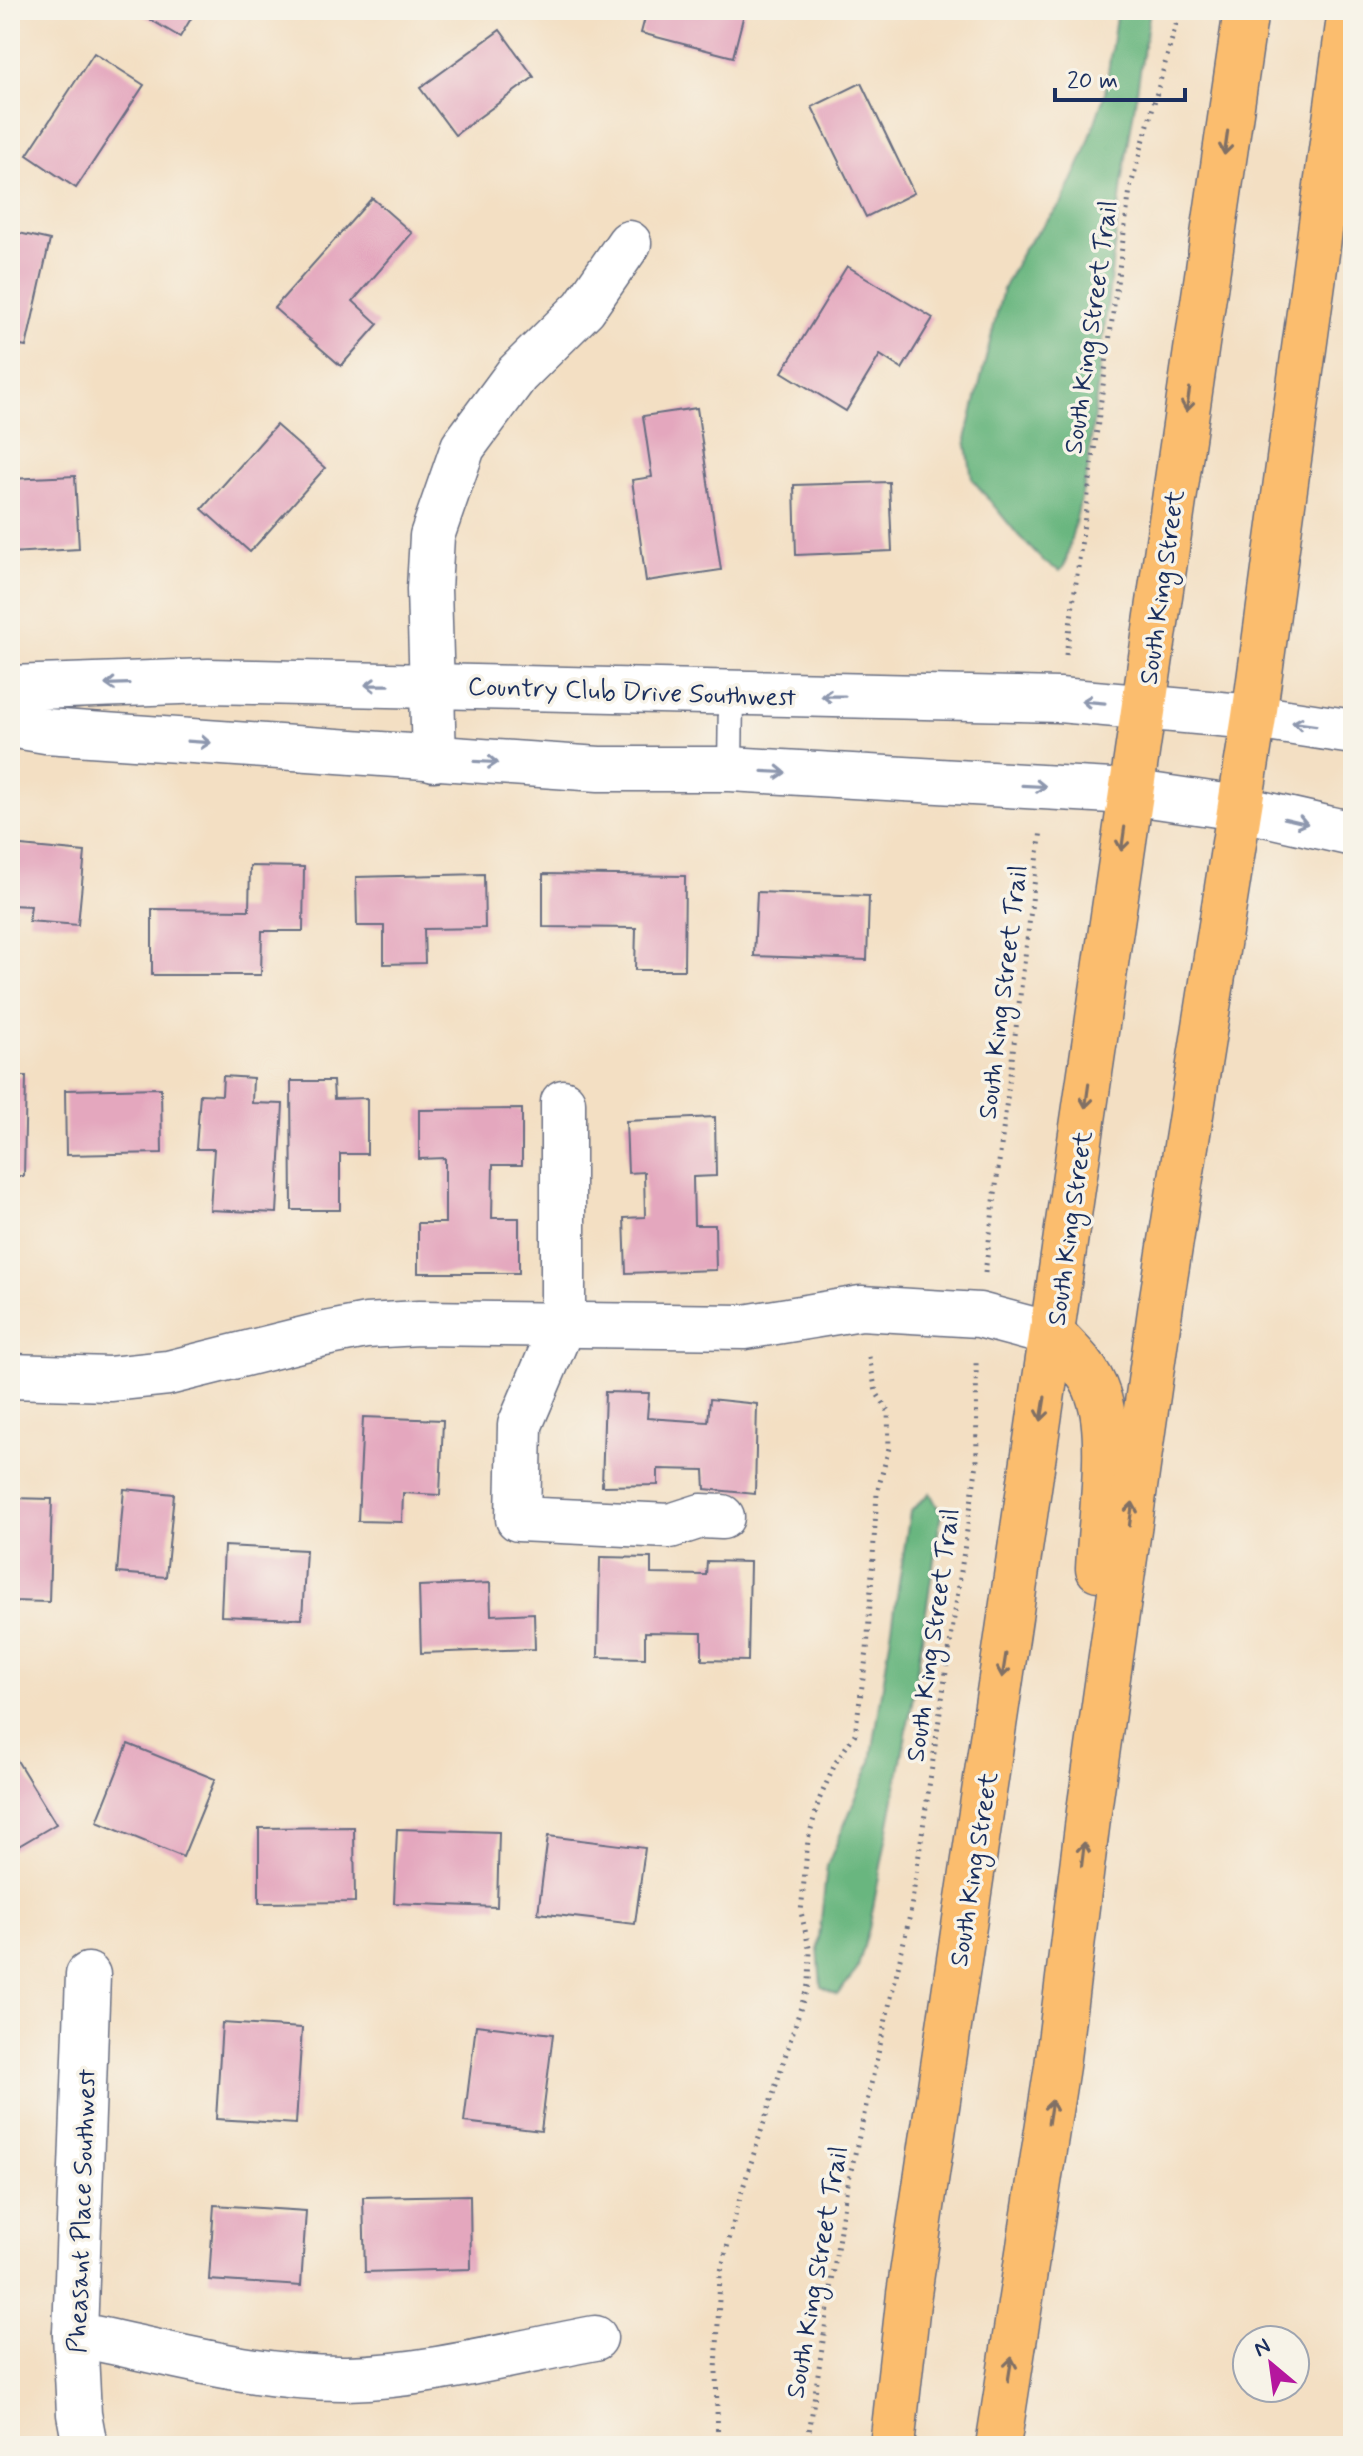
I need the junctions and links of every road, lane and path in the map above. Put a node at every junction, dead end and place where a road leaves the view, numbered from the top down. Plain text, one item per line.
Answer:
1 (1180, 10) edge
2 (1246, 10) edge
3 (1350, 10) edge
4 (629, 243) dead end
5 (1066, 655) dead end
6 (435, 686) junction
7 (10, 688) edge
8 (731, 695) junction
9 (1143, 706) junction
10 (1254, 717) junction
11 (10, 725) edge
12 (1353, 732) edge
13 (434, 759) junction
14 (730, 769) junction
15 (1129, 792) junction
16 (1238, 808) junction
17 (1041, 823) dead end
18 (1353, 834) edge
19 (563, 1102) dead end
20 (861, 1308) junction
21 (979, 1315) junction
22 (563, 1324) junction
23 (1054, 1335) junction
24 (10, 1376) edge
25 (722, 1517) dead end
26 (1089, 1811) junction
27 (88, 1975) dead end
28 (75, 2334) junction
29 (595, 2338) dead end
30 (85, 2446) edge
31 (718, 2446) edge
32 (807, 2446) edge
33 (892, 2446) edge
34 (998, 2446) edge

1 - 5 path, South King Street Trail
2 -> 9 highway, South King Street
3 - 10 highway
4 - 6 street
6 -> 7 street, Country Club Drive Southwest
6 - 8 street, Country Club Drive Southwest
6 - 13 street
9 -> 8 street, Country Club Drive Southwest
8 - 14 lane
9 - 10 street, Country Club Drive Southwest
9 - 15 highway, South King Street
12 -> 10 street, Country Club Drive Southwest
10 - 16 highway
11 -> 13 street
13 -> 14 street
14 -> 15 street
15 - 16 street
15 -> 23 highway, South King Street
16 -> 18 street
26 -> 16 highway
17 - 21 path, South King Street Trail
19 - 22 street
20 - 21 street
20 - 22 street
20 - 31 path
21 - 23 street
21 - 32 path, South King Street Trail
22 - 24 street
22 - 25 street
23 - 26 highway
23 -> 33 highway, South King Street
34 -> 26 highway
27 - 28 street, Pheasant Place Southwest
28 - 29 street
28 - 30 street, Pheasant Place Southwest

